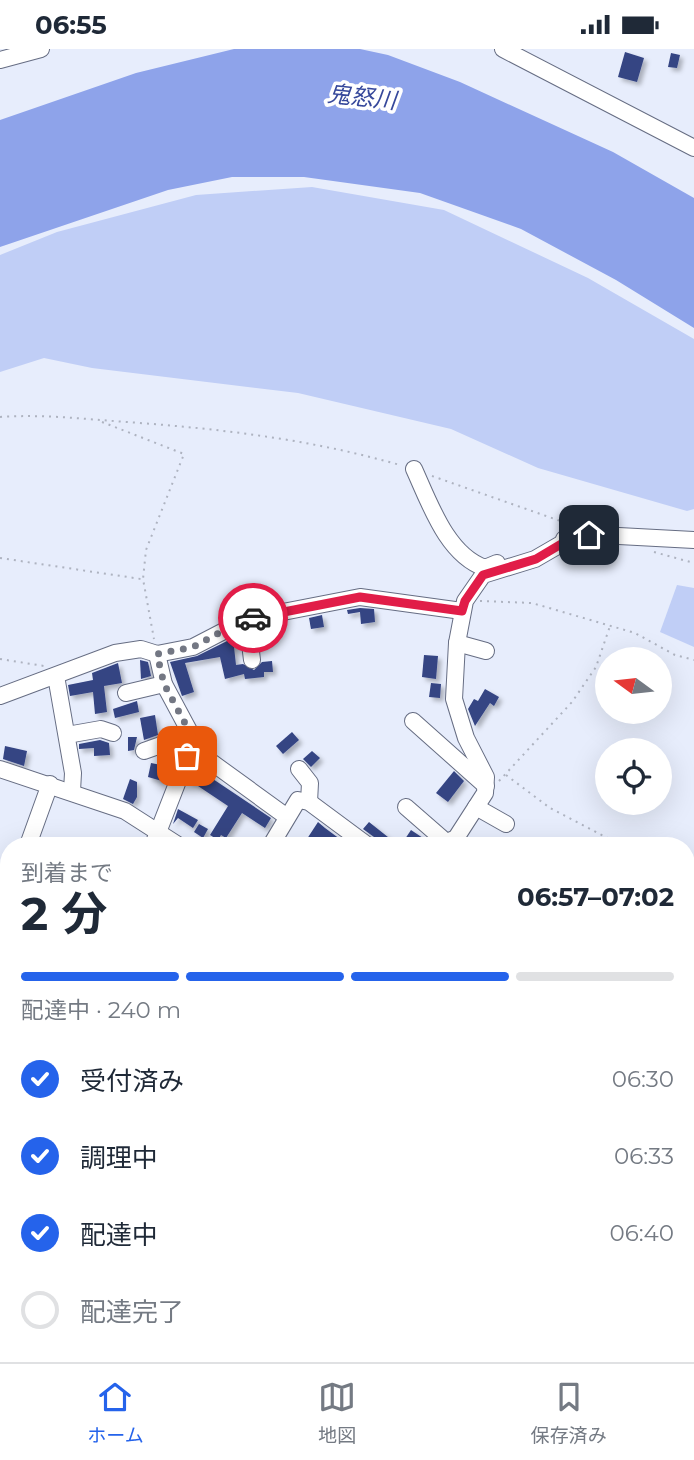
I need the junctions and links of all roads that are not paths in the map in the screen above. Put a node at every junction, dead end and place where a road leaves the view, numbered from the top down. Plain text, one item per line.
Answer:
1 (41, 49) edge
2 (503, 49) edge
3 (0, 61) edge
4 (694, 148) edge
5 (414, 470) road end
6 (574, 531) junction
7 (694, 540) edge
8 (464, 606) junction
9 (247, 619) junction
10 (457, 643) junction
11 (486, 651) dead end
12 (157, 654) junction
13 (251, 660) dead end
14 (62, 673) junction
15 (164, 684) junction
16 (126, 693) dead end
17 (0, 696) edge
18 (413, 721) dead end
19 (113, 733) dead end
20 (192, 734) junction
21 (67, 736) junction
22 (144, 751) dead end
23 (187, 756) junction
24 (0, 769) edge
25 (299, 769) dead end
26 (50, 784) junction
27 (72, 791) junction
28 (482, 795) junction
29 (309, 802) junction
30 (406, 807) dead end
31 (287, 817) junction
32 (506, 824) dead end
33 (31, 837) edge
34 (154, 837) edge
35 (157, 837) edge
36 (276, 837) edge
37 (356, 837) edge
38 (436, 837) edge
39 (457, 837) edge

1 - 3 street
2 - 4 street
5 - 6 street
6 - 7 street
6 - 8 street
8 - 9 street
8 - 10 street
9 - 12 street
9 - 13 street
10 - 11 street
10 - 28 street
12 - 14 street
12 - 15 street
14 - 17 street
14 - 21 street
15 - 16 street
15 - 20 street
18 - 28 street
19 - 21 street
20 - 22 street
20 - 23 street
21 - 27 street
23 - 31 street
23 - 35 street
24 - 26 street
25 - 29 street
26 - 27 street
26 - 33 street
27 - 34 street
28 - 32 street
28 - 39 street
29 - 31 street
29 - 37 street
30 - 38 street
31 - 36 street

